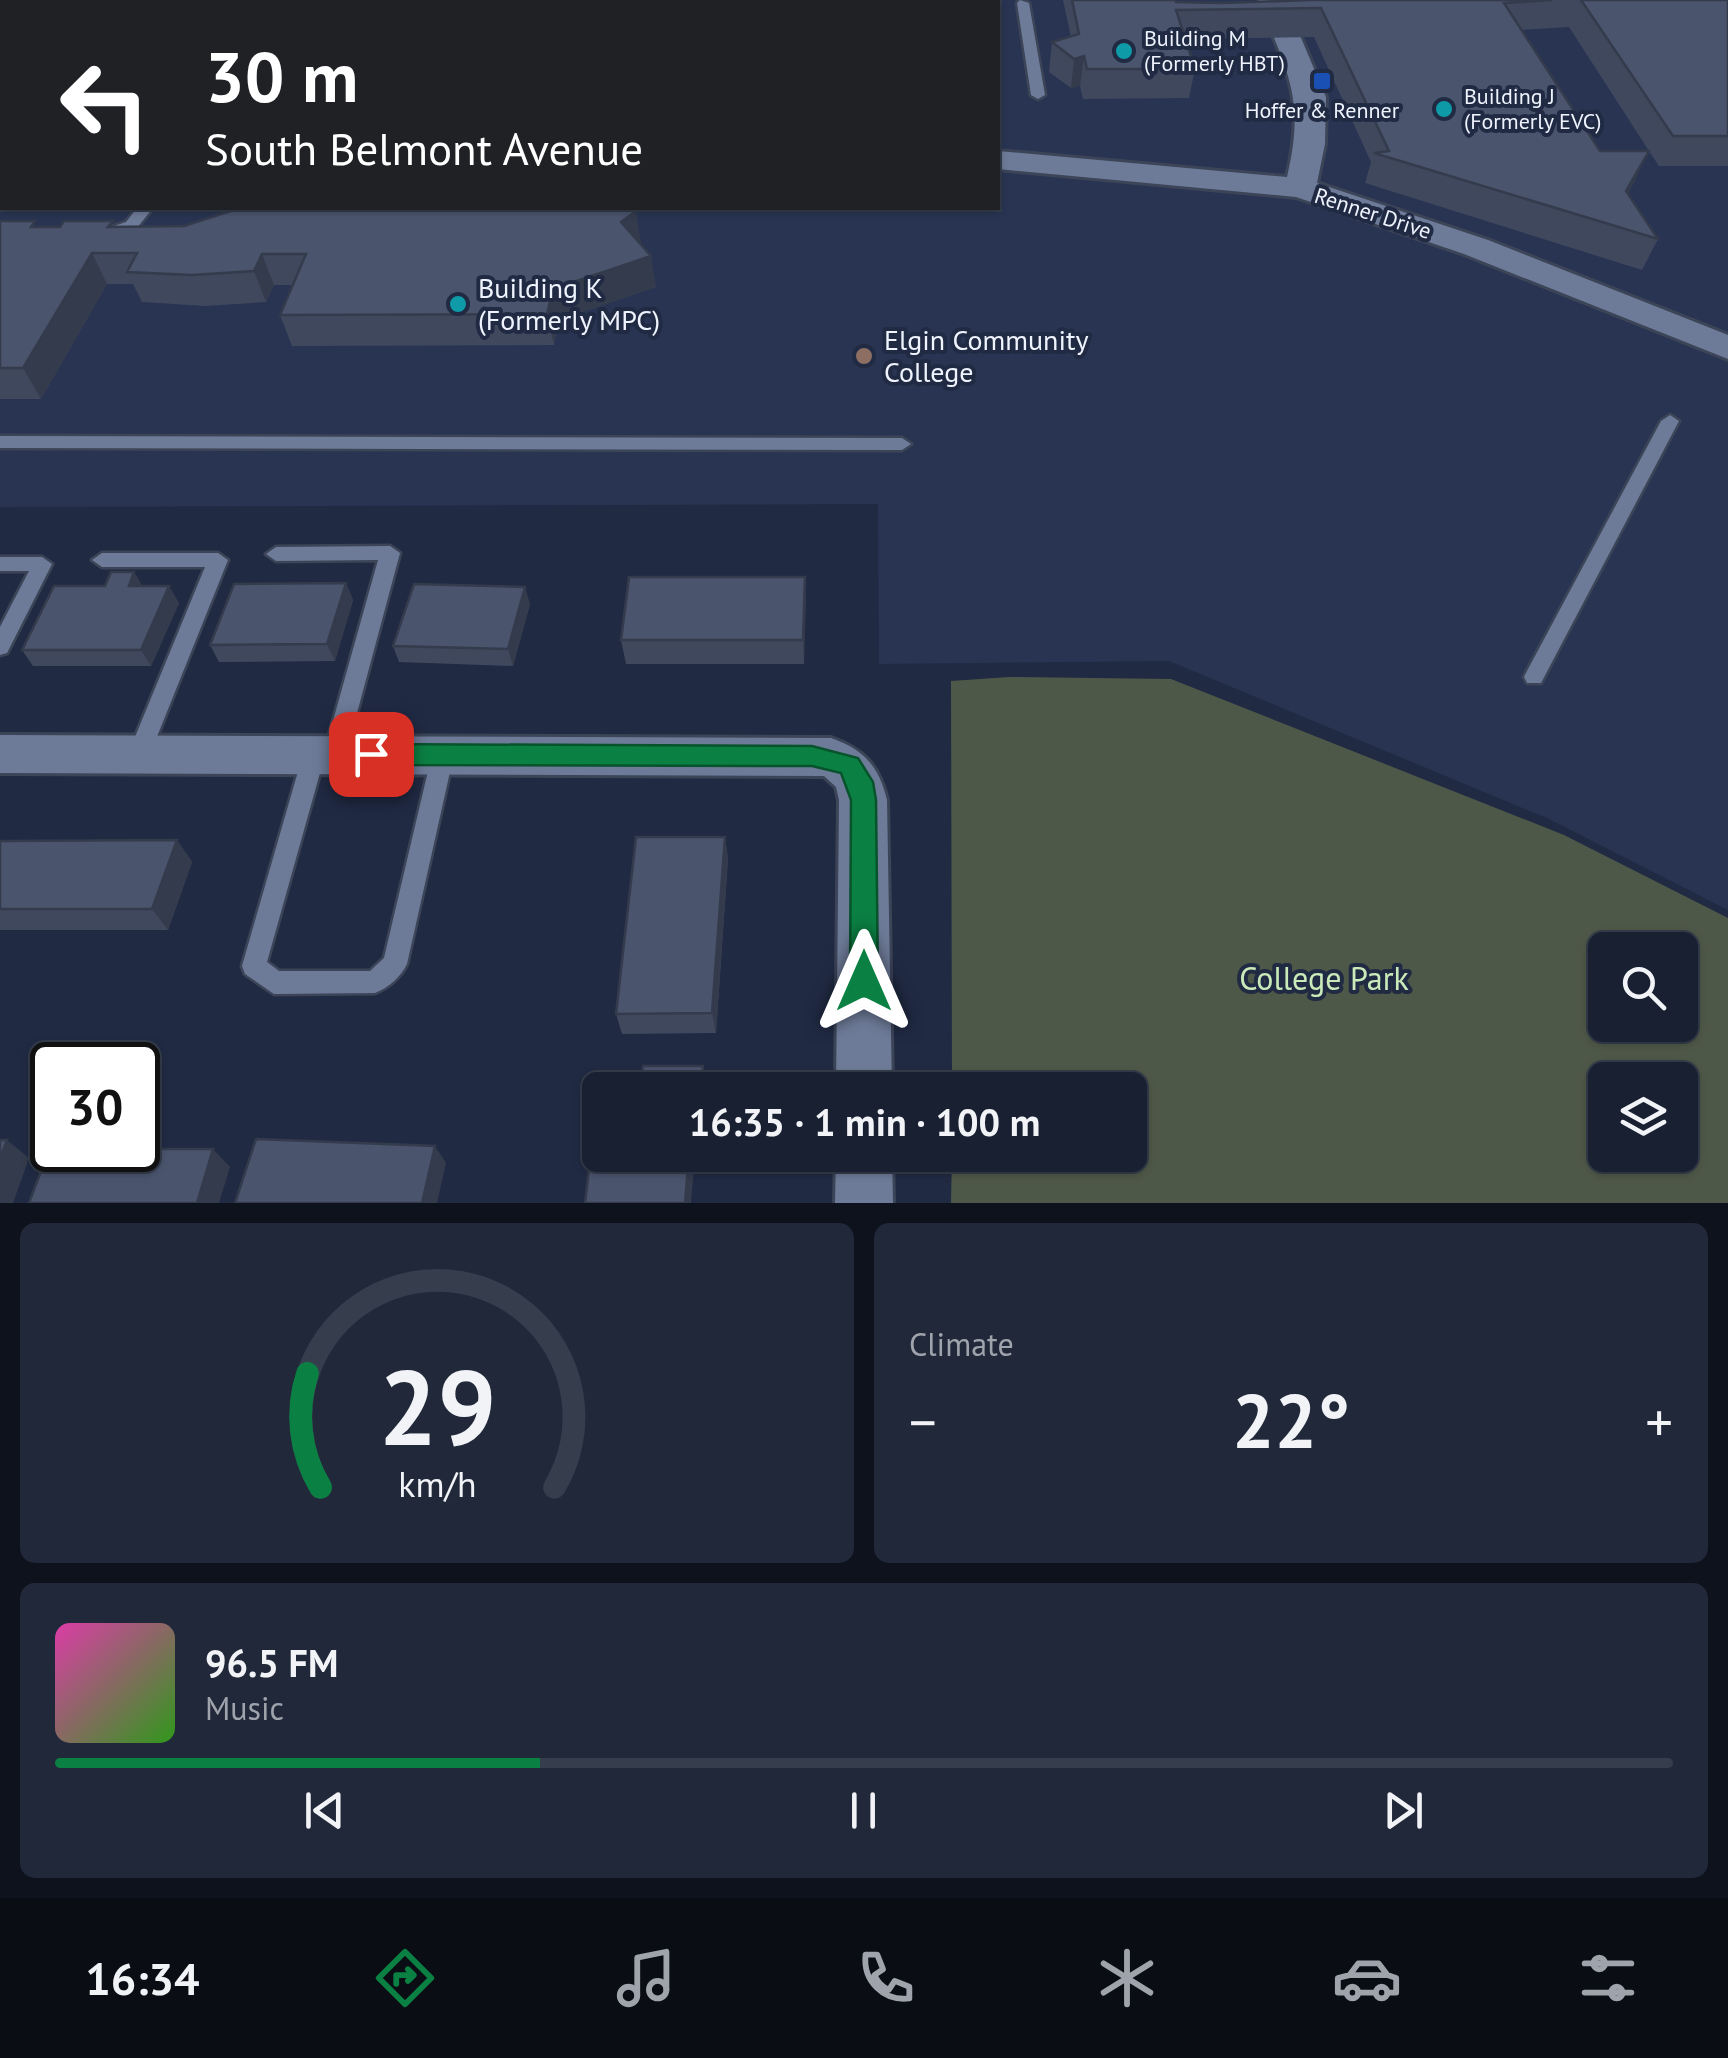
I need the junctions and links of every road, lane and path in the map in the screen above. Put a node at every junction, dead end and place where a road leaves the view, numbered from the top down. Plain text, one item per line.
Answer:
1 (1272, 0) edge
2 (1023, 3) dead end
3 (1038, 95) dead end
4 (1000, 160) edge
5 (1300, 188) junction
6 (143, 210) edge
7 (96, 231) edge
8 (1725, 339) edge
9 (1670, 422) dead end
10 (0, 442) edge
11 (902, 444) dead end
12 (276, 554) dead end
13 (102, 560) dead end
14 (0, 564) edge
15 (0, 647) edge
16 (1534, 677) dead end
17 (0, 754) edge
18 (139, 754) junction
19 (324, 754) junction
20 (444, 754) junction
21 (864, 1072) edge
22 (864, 1172) edge
23 (864, 1203) edge

1 - 5 street
2 - 3 lane
4 - 5 street, Renner Drive
5 - 8 street, Renner Drive
6 - 7 lane
9 - 16 lane
10 - 11 lane
12 - 19 lane
13 - 18 lane
14 - 15 lane
17 - 18 street
18 - 19 street
19 - 20 street
19 - 20 lane
20 - 21 street
22 - 23 street

